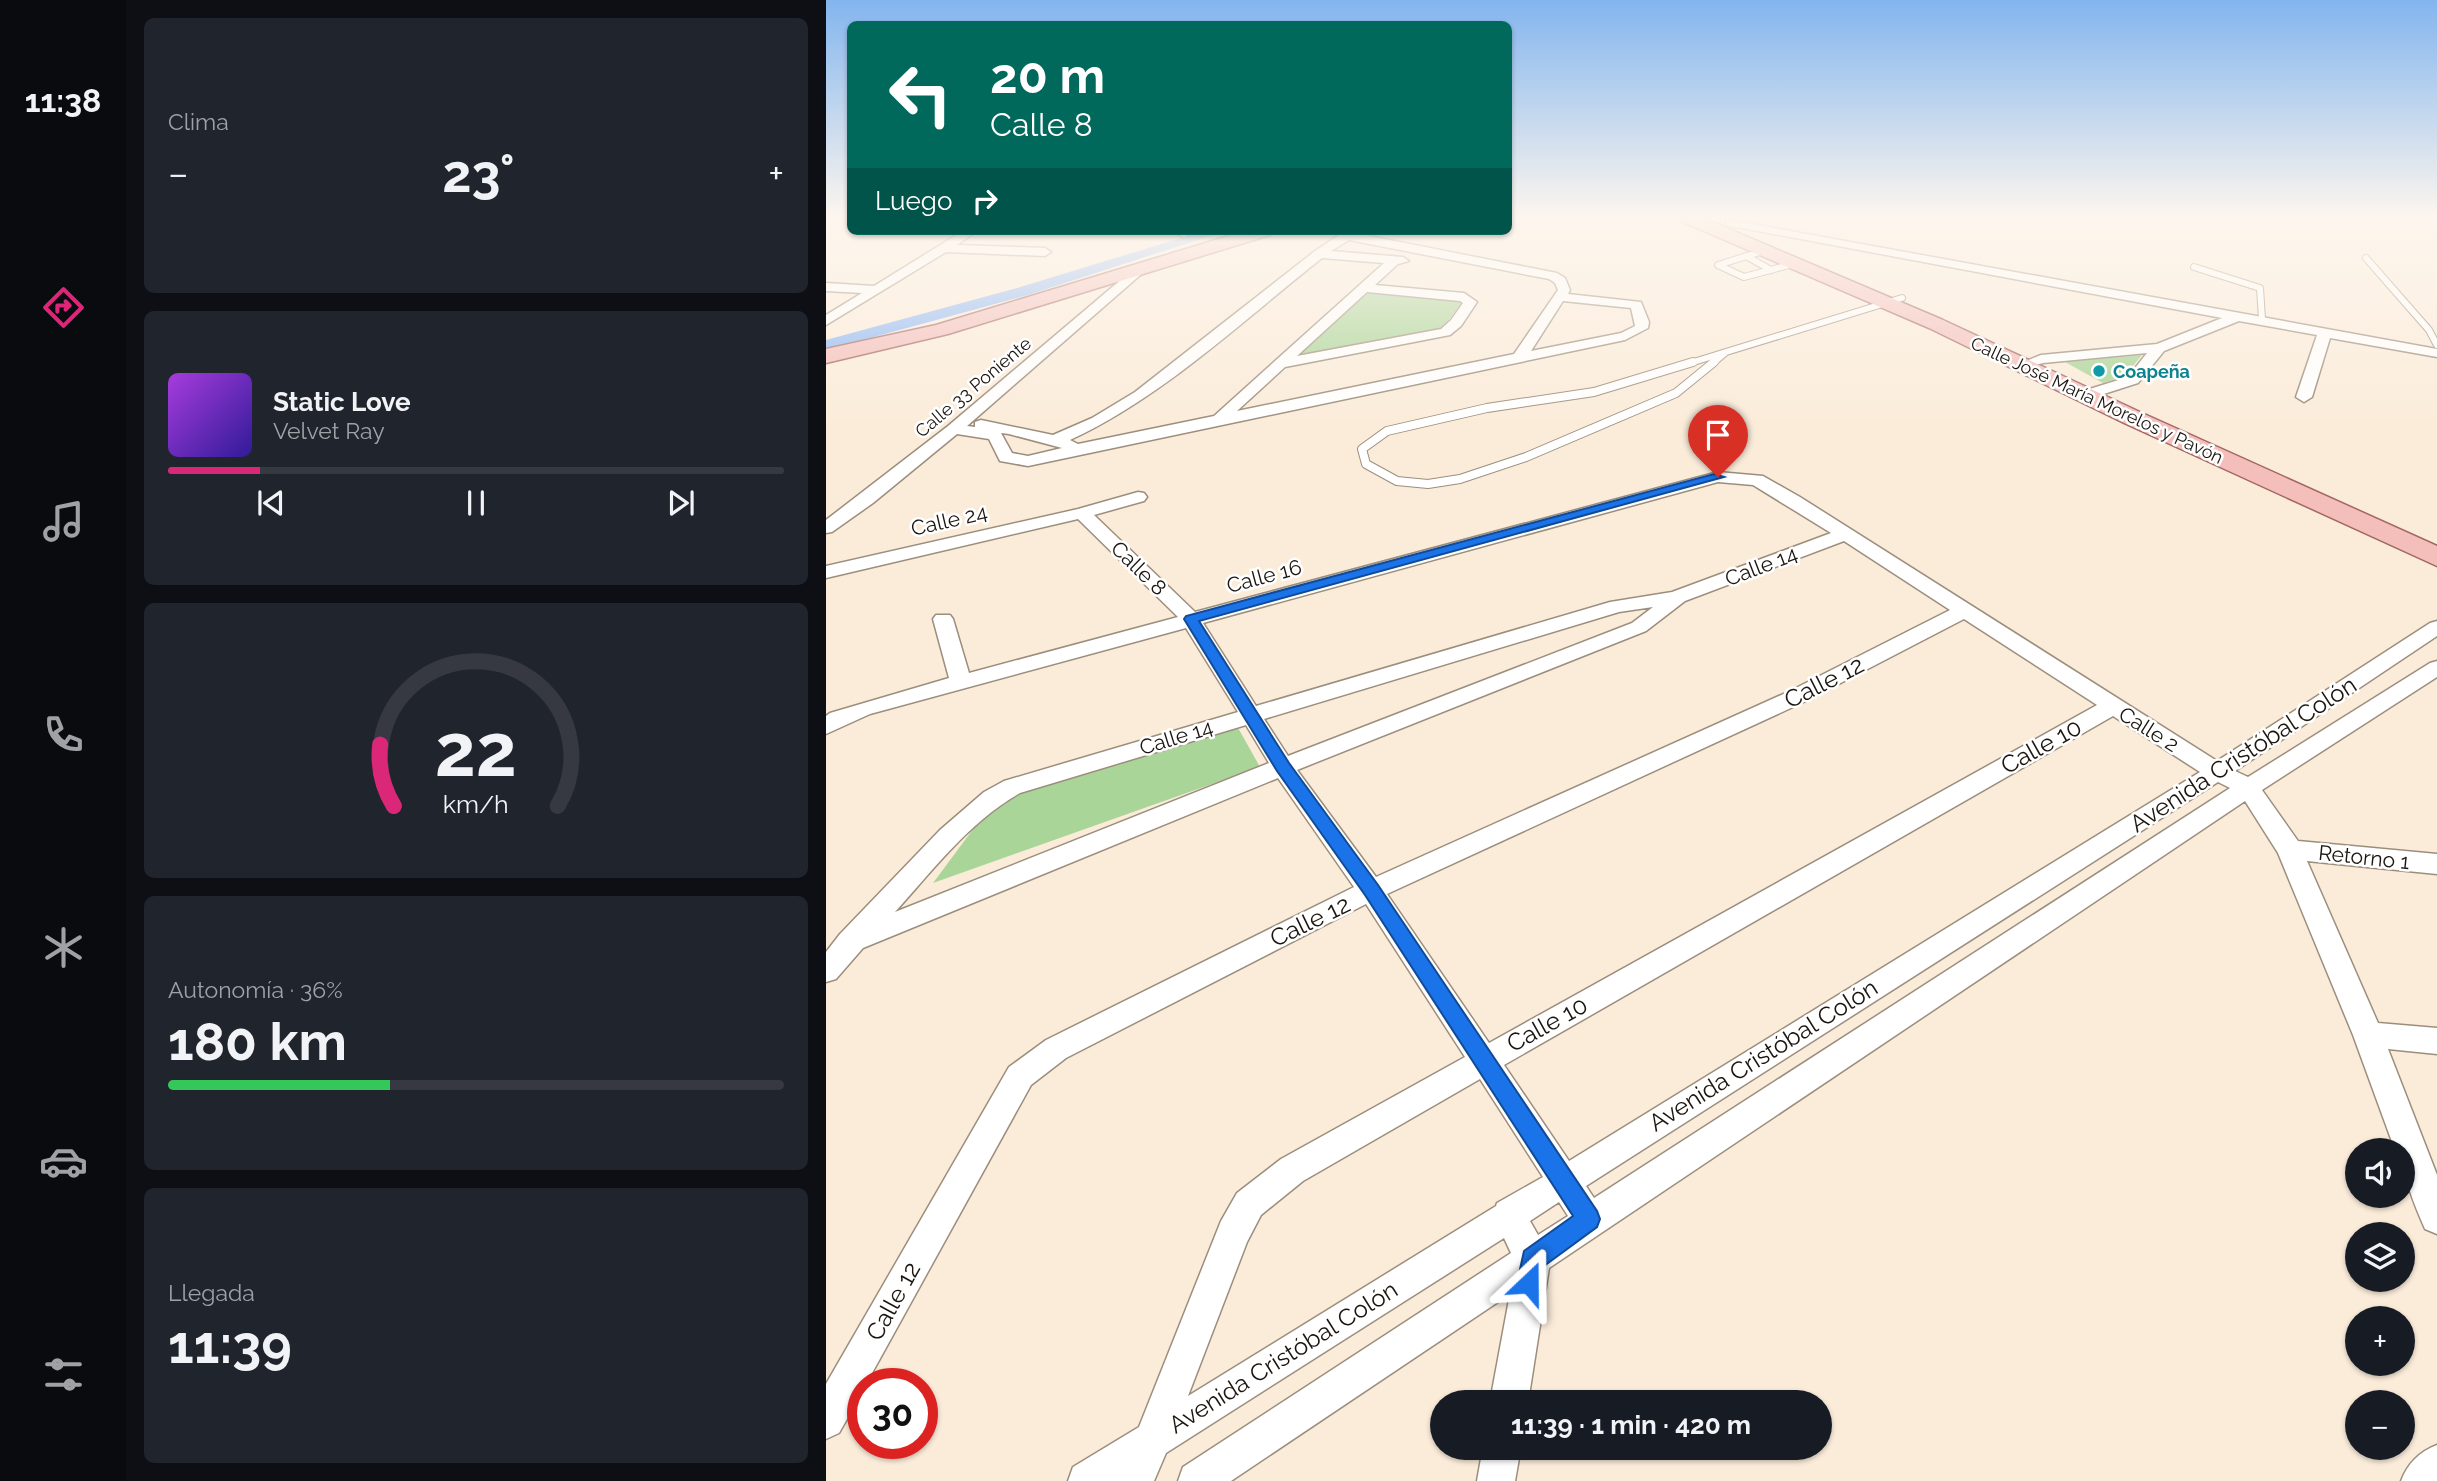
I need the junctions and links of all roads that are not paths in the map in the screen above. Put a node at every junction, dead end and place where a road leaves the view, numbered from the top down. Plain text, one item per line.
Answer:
1 (828, 287) edge
2 (883, 287) edge
3 (1083, 287) edge
4 (1120, 287) edge
5 (1276, 287) edge
6 (1563, 287) edge
7 (1853, 287) edge
8 (1865, 287) edge
9 (2077, 287) edge
10 (2257, 287) edge
11 (2391, 287) edge
12 (1363, 288) joint
13 (878, 290) junction
14 (1558, 297) junction
15 (1894, 300) junction
16 (2238, 316) junction
17 (2262, 320) junction
18 (826, 321) edge
19 (848, 329) dead end
20 (2325, 332) junction
21 (826, 333) edge
22 (2437, 345) edge
23 (2159, 348) junction
24 (1725, 353) junction
25 (2437, 353) edge
26 (826, 356) edge
27 (1519, 358) junction
28 (2032, 362) junction
29 (1279, 364) junction
30 (2094, 392) junction
31 (2304, 397) dead end
32 (1217, 420) junction
33 (958, 426) junction
34 (1002, 432) junction
35 (1056, 440) junction
36 (1080, 448) junction
37 (1718, 477) joint
38 (1138, 497) dead end
39 (1082, 513) junction
40 (826, 528) edge
41 (1843, 535) junction
42 (2437, 540) edge
43 (2437, 557) edge
44 (826, 572) edge
45 (1678, 597) junction
46 (1965, 610) junction
47 (943, 619) dead end
48 (1191, 619) junction
49 (2437, 627) edge
50 (2437, 668) edge
51 (961, 682) junction
52 (2113, 706) junction
53 (1250, 715) junction
54 (826, 727) edge
55 (1283, 767) junction
56 (2217, 772) junction
57 (2248, 787) junction
58 (2290, 850) junction
59 (2437, 864) edge
60 (1371, 890) junction
61 (850, 942) junction
62 (1933, 949) junction
63 (826, 971) edge
64 (1963, 973) junction
65 (2368, 1035) junction
66 (2437, 1041) edge
67 (1482, 1061) junction
68 (1563, 1180) junction
69 (1509, 1214) junction
70 (2437, 1218) edge
71 (1589, 1219) junction
72 (1533, 1260) junction
73 (1511, 1390) edge
74 (826, 1420) edge
75 (1153, 1439) junction
76 (1500, 1460) edge
77 (2437, 1464) edge
78 (1087, 1481) edge
79 (1134, 1481) edge
80 (1197, 1481) edge
81 (1496, 1481) edge
82 (2420, 1481) edge

1 - 13 street
2 - 13 street
3 - 26 main road
4 - 33 street, Calle 33 Poniente
5 - 35 street
6 - 14 street
7 - 15 main road, Calle José María Morelos y Pavón
8 - 15 main road, Calle José María Morelos y Pavón
9 - 16 street
10 - 17 lane
11 - 22 lane
12 - 29 street
12 - 29 street
13 - 18 street
14 - 27 street
14 - 27 street
15 - 24 lane
15 - 28 main road, Calle José María Morelos y Pavón
16 - 17 street
16 - 23 street
17 - 20 street
19 - 21 main road
20 - 25 street
20 - 31 street
23 - 28 street
23 - 30 street
24 - 24 lane
27 - 32 street
28 - 30 main road, Calle José María Morelos y Pavón
29 - 32 street
30 - 42 main road, Calle José María Morelos y Pavón
30 - 43 main road, Calle José María Morelos y Pavón
32 - 36 street
33 - 34 street
33 - 40 street, Calle 33 Poniente
34 - 35 street
34 - 36 street
35 - 36 street
37 - 41 street, Calle 2
37 - 48 street, Calle 16
38 - 39 street, Calle 24
39 - 44 street, Calle 24
39 - 48 street, Calle 8
41 - 45 street, Calle 14
41 - 46 street, Calle 2
45 - 53 street, Calle 14
45 - 55 street, Calle 14
46 - 52 street, Calle 2
46 - 60 street, Calle 12
47 - 51 street
48 - 51 street, Calle 16
48 - 53 street, Calle 8
49 - 56 street, Avenida Cristóbal Colón
50 - 57 street, Avenida Cristóbal Colón
51 - 54 street, Calle 16
52 - 56 street, Calle 2
52 - 67 street, Calle 10
53 - 55 street, Calle 8
53 - 61 street, Calle 14
55 - 60 street, Calle 8
55 - 61 street, Calle 14
56 - 57 street, Calle 2
56 - 62 street, Avenida Cristóbal Colón
57 - 58 street
57 - 64 street, Avenida Cristóbal Colón
58 - 59 street, Retorno 1
58 - 65 street
60 - 67 street, Calle 8
60 - 74 street, Calle 12
61 - 63 street, Calle 14
62 - 64 street
62 - 68 street, Avenida Cristóbal Colón
64 - 71 street, Avenida Cristóbal Colón
65 - 66 street
65 - 70 street
67 - 68 street, Calle 8
67 - 75 street, Calle 10
68 - 69 street, Avenida Cristóbal Colón
68 - 71 street, Calle 8
69 - 72 street
69 - 75 street, Avenida Cristóbal Colón
71 - 72 street, Avenida Cristóbal Colón
72 - 73 street
72 - 80 street, Avenida Cristóbal Colón
75 - 78 street, Avenida Cristóbal Colón
75 - 79 street, Calle 10
76 - 81 street
77 - 82 street

